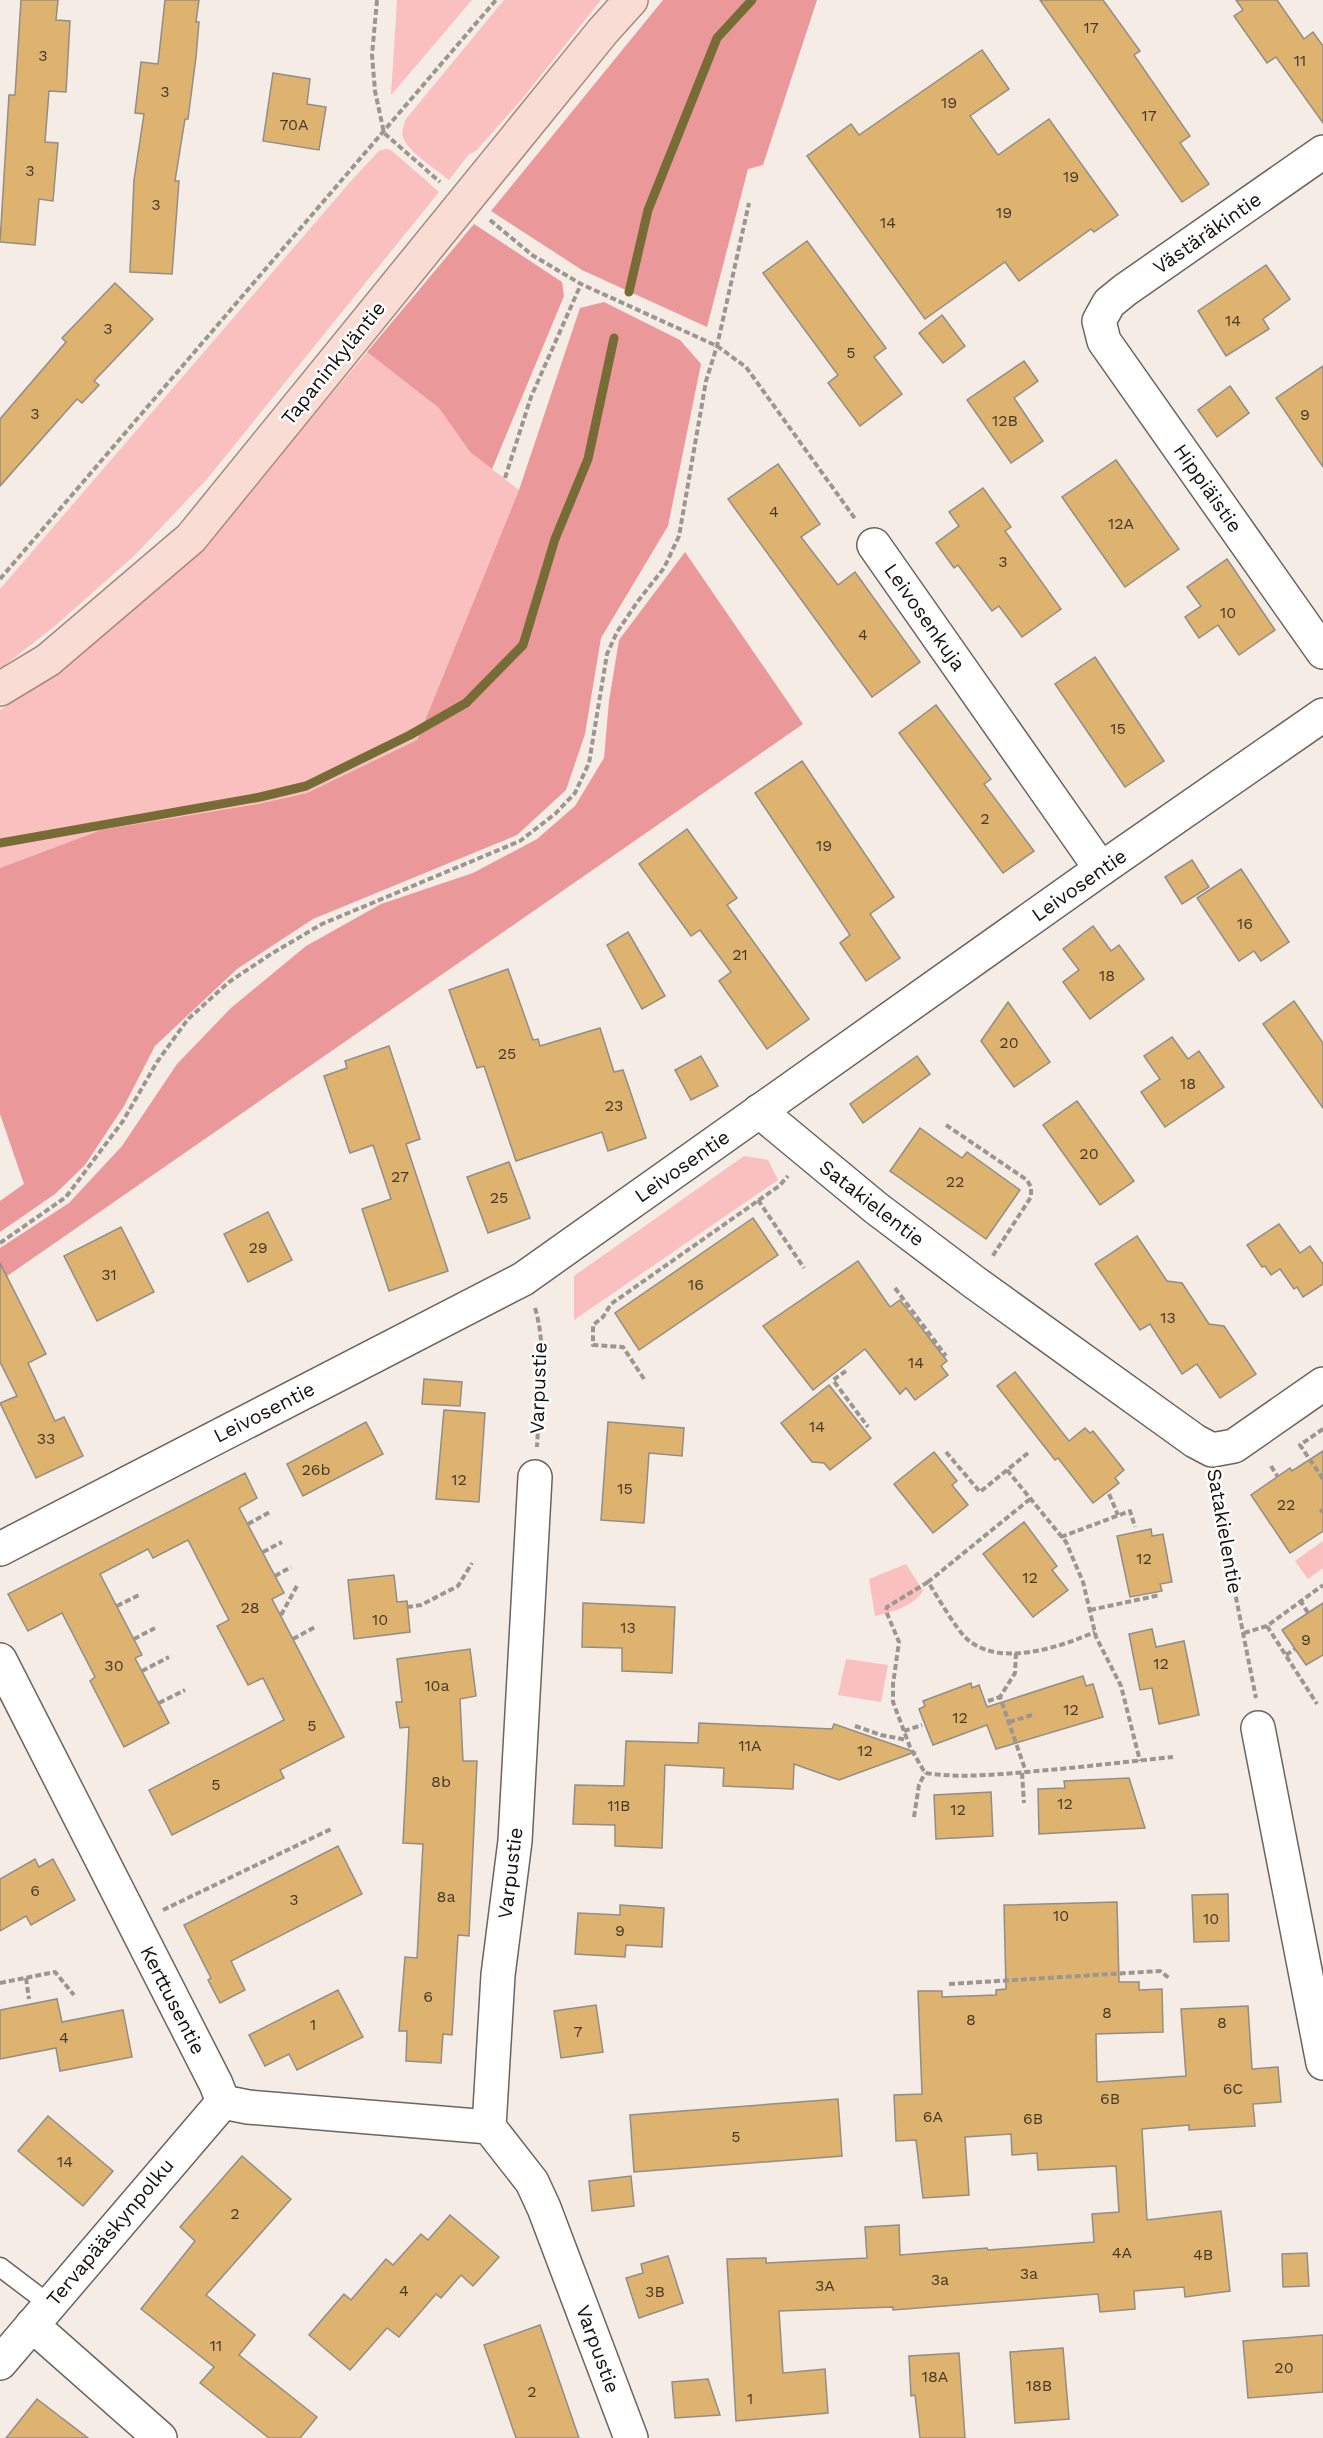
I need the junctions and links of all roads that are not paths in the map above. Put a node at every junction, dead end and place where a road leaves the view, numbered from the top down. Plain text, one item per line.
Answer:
1 (631, 0) edge
2 (1323, 152) edge
3 (1099, 321) joint
4 (874, 544) road end
5 (1323, 652) edge
6 (0, 689) edge
7 (1323, 715) edge
8 (1101, 869) junction
9 (759, 1111) junction
10 (1323, 1384) edge
11 (535, 1477) road end
12 (0, 1550) edge
13 (0, 1660) edge
14 (1258, 1728) road end
15 (1323, 2063) edge
16 (223, 2102) junction
17 (489, 2127) junction
18 (0, 2266) edge
19 (40, 2314) junction
20 (0, 2363) edge
21 (160, 2438) edge
22 (631, 2438) edge

1 - 6 main road, Tapaninkyläntie
2 - 3 street, Västäräkintie
3 - 5 street, Hippiäistie
4 - 8 street, Leivosenkuja
7 - 8 street, Leivosentie
8 - 9 street, Leivosentie
9 - 10 street, Satakielentie
9 - 12 street, Leivosentie
11 - 17 street, Varpustie
13 - 16 street, Kerttusentie
14 - 15 street
16 - 17 street
16 - 19 street, Tervapääskynpolku
17 - 22 street, Varpustie
18 - 19 lane
19 - 20 street, Tervapääskynpolku
19 - 21 street

